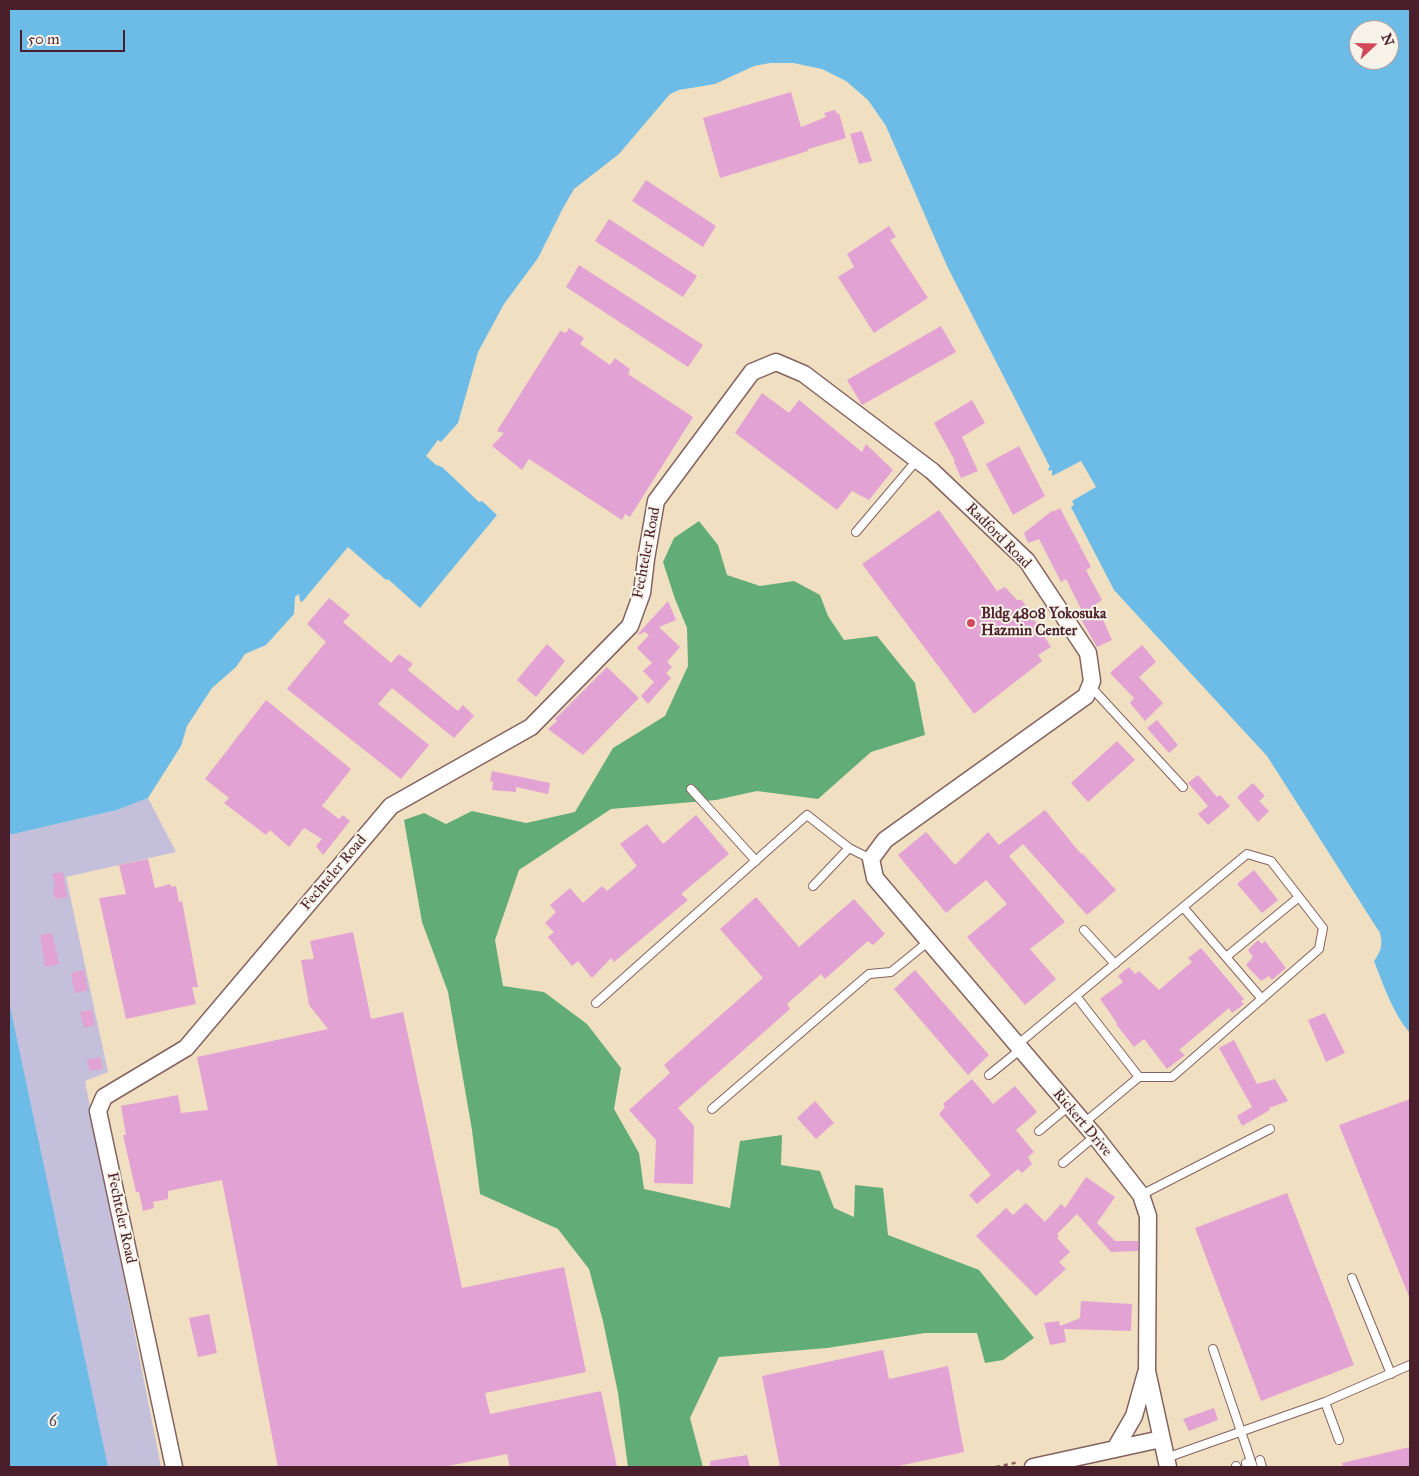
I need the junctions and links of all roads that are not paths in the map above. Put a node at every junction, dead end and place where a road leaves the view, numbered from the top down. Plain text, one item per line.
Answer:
1 (776, 362) joint
2 (917, 460) junction
3 (856, 532) dead end
4 (1090, 686) junction
5 (1183, 787) dead end
6 (691, 789) dead end
7 (849, 848) junction
8 (871, 859) junction
9 (756, 861) junction
10 (813, 886) dead end
11 (1299, 897) junction
12 (1183, 907) junction
13 (1084, 930) dead end
14 (929, 941) junction
15 (1226, 957) junction
16 (1115, 964) junction
17 (1076, 996) junction
18 (1262, 999) junction
19 (596, 1003) dead end
20 (1019, 1047) junction
21 (989, 1075) dead end
22 (1139, 1078) junction
23 (1069, 1106) junction
24 (712, 1109) dead end
25 (1084, 1123) junction
26 (1270, 1129) dead end
27 (1039, 1131) dead end
28 (1095, 1136) junction
29 (1063, 1163) dead end
30 (1141, 1195) junction
31 (1352, 1278) dead end
32 (1213, 1349) dead end
33 (1410, 1365) edge
34 (1147, 1371) junction
35 (1391, 1374) junction
36 (1324, 1402) junction
37 (1240, 1431) junction
38 (1162, 1439) junction
39 (1339, 1440) dead end
40 (1115, 1449) junction
41 (1167, 1463) edge
42 (1249, 1466) edge
43 (174, 1467) edge
44 (1033, 1467) edge

1 - 2 street, Radford Road
1 - 43 street, Fechteler Road
2 - 3 lane
2 - 4 street, Radford Road
4 - 5 lane
4 - 8 street
6 - 9 lane
7 - 8 lane
7 - 9 lane
7 - 10 lane
8 - 14 street, Rickert Drive
9 - 19 lane
11 - 12 lane
11 - 15 lane
11 - 18 lane
12 - 15 lane
12 - 16 lane
13 - 16 lane
14 - 20 street, Rickert Drive
14 - 24 lane
15 - 18 lane
16 - 17 lane
17 - 20 lane
17 - 22 lane
18 - 22 lane
20 - 21 lane
20 - 23 street, Rickert Drive
22 - 25 lane
23 - 25 street, Rickert Drive
23 - 27 lane
25 - 28 street, Rickert Drive
26 - 30 lane
28 - 29 lane
28 - 30 street, Rickert Drive
30 - 34 street, Rickert Drive
31 - 35 lane
32 - 37 lane
33 - 35 lane
34 - 38 street, Rickert Drive
34 - 40 street
35 - 36 lane
36 - 37 lane
36 - 39 lane
37 - 41 lane
37 - 42 lane
38 - 40 street
38 - 41 street, Rickert Drive
40 - 44 street

